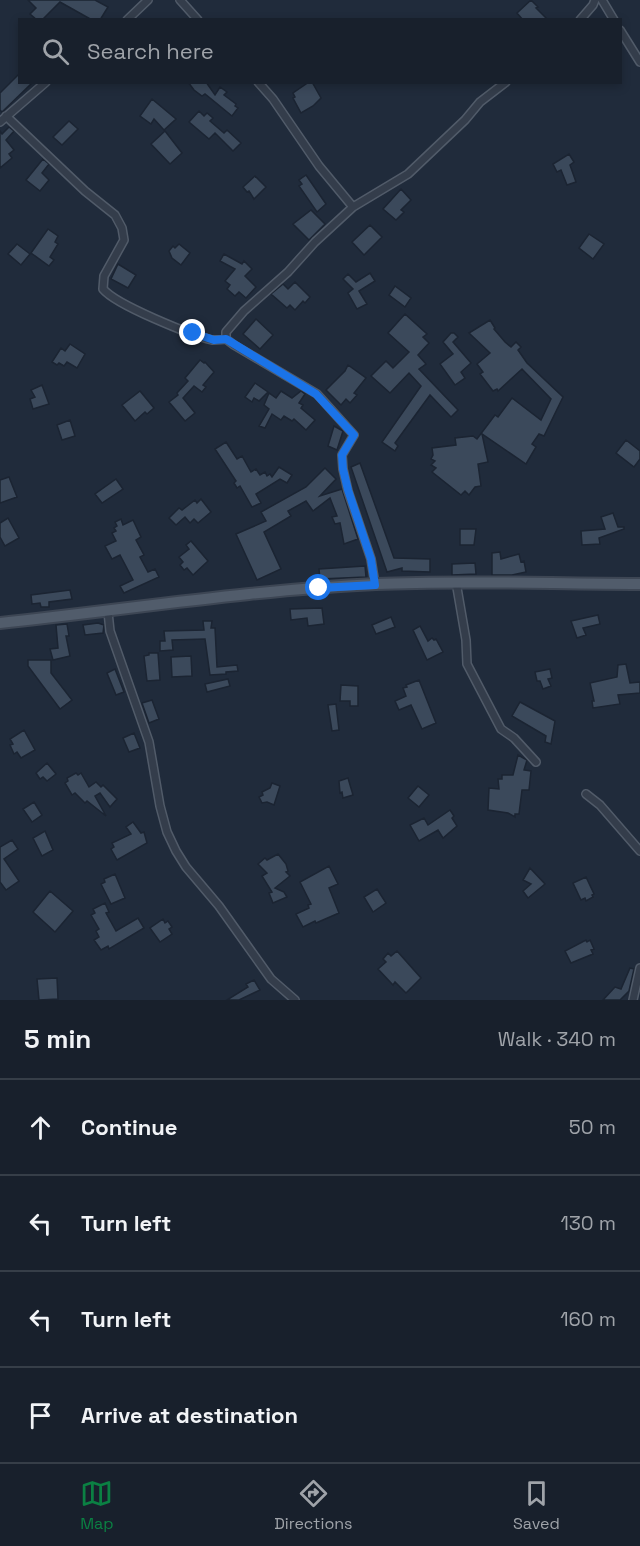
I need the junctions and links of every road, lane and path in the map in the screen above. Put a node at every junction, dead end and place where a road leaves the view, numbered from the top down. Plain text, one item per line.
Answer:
1 (148, 0) edge
2 (180, 0) edge
3 (595, 0) edge
4 (602, 0) edge
5 (128, 18) edge
6 (196, 18) edge
7 (582, 18) edge
8 (613, 18) edge
9 (622, 32) edge
10 (640, 62) edge
11 (44, 84) edge
12 (260, 84) edge
13 (503, 84) edge
14 (6, 116) junction
15 (0, 122) edge
16 (352, 207) junction
17 (226, 339) junction
18 (456, 582) junction
19 (640, 584) edge
20 (375, 585) junction
21 (108, 612) junction
22 (0, 623) edge
23 (536, 762) dead end
24 (586, 794) dead end
25 (640, 851) edge
26 (640, 968) edge
27 (295, 1000) edge
28 (633, 1000) edge

1 - 5 street
2 - 6 street
3 - 7 street
4 - 8 street
9 - 10 street
11 - 14 street
12 - 16 street
13 - 16 street
14 - 15 street
14 - 17 street
16 - 17 street
17 - 20 street
18 - 19 main road
18 - 20 main road
18 - 23 street
20 - 21 main road
21 - 22 main road
21 - 27 street
24 - 25 street
26 - 28 street

